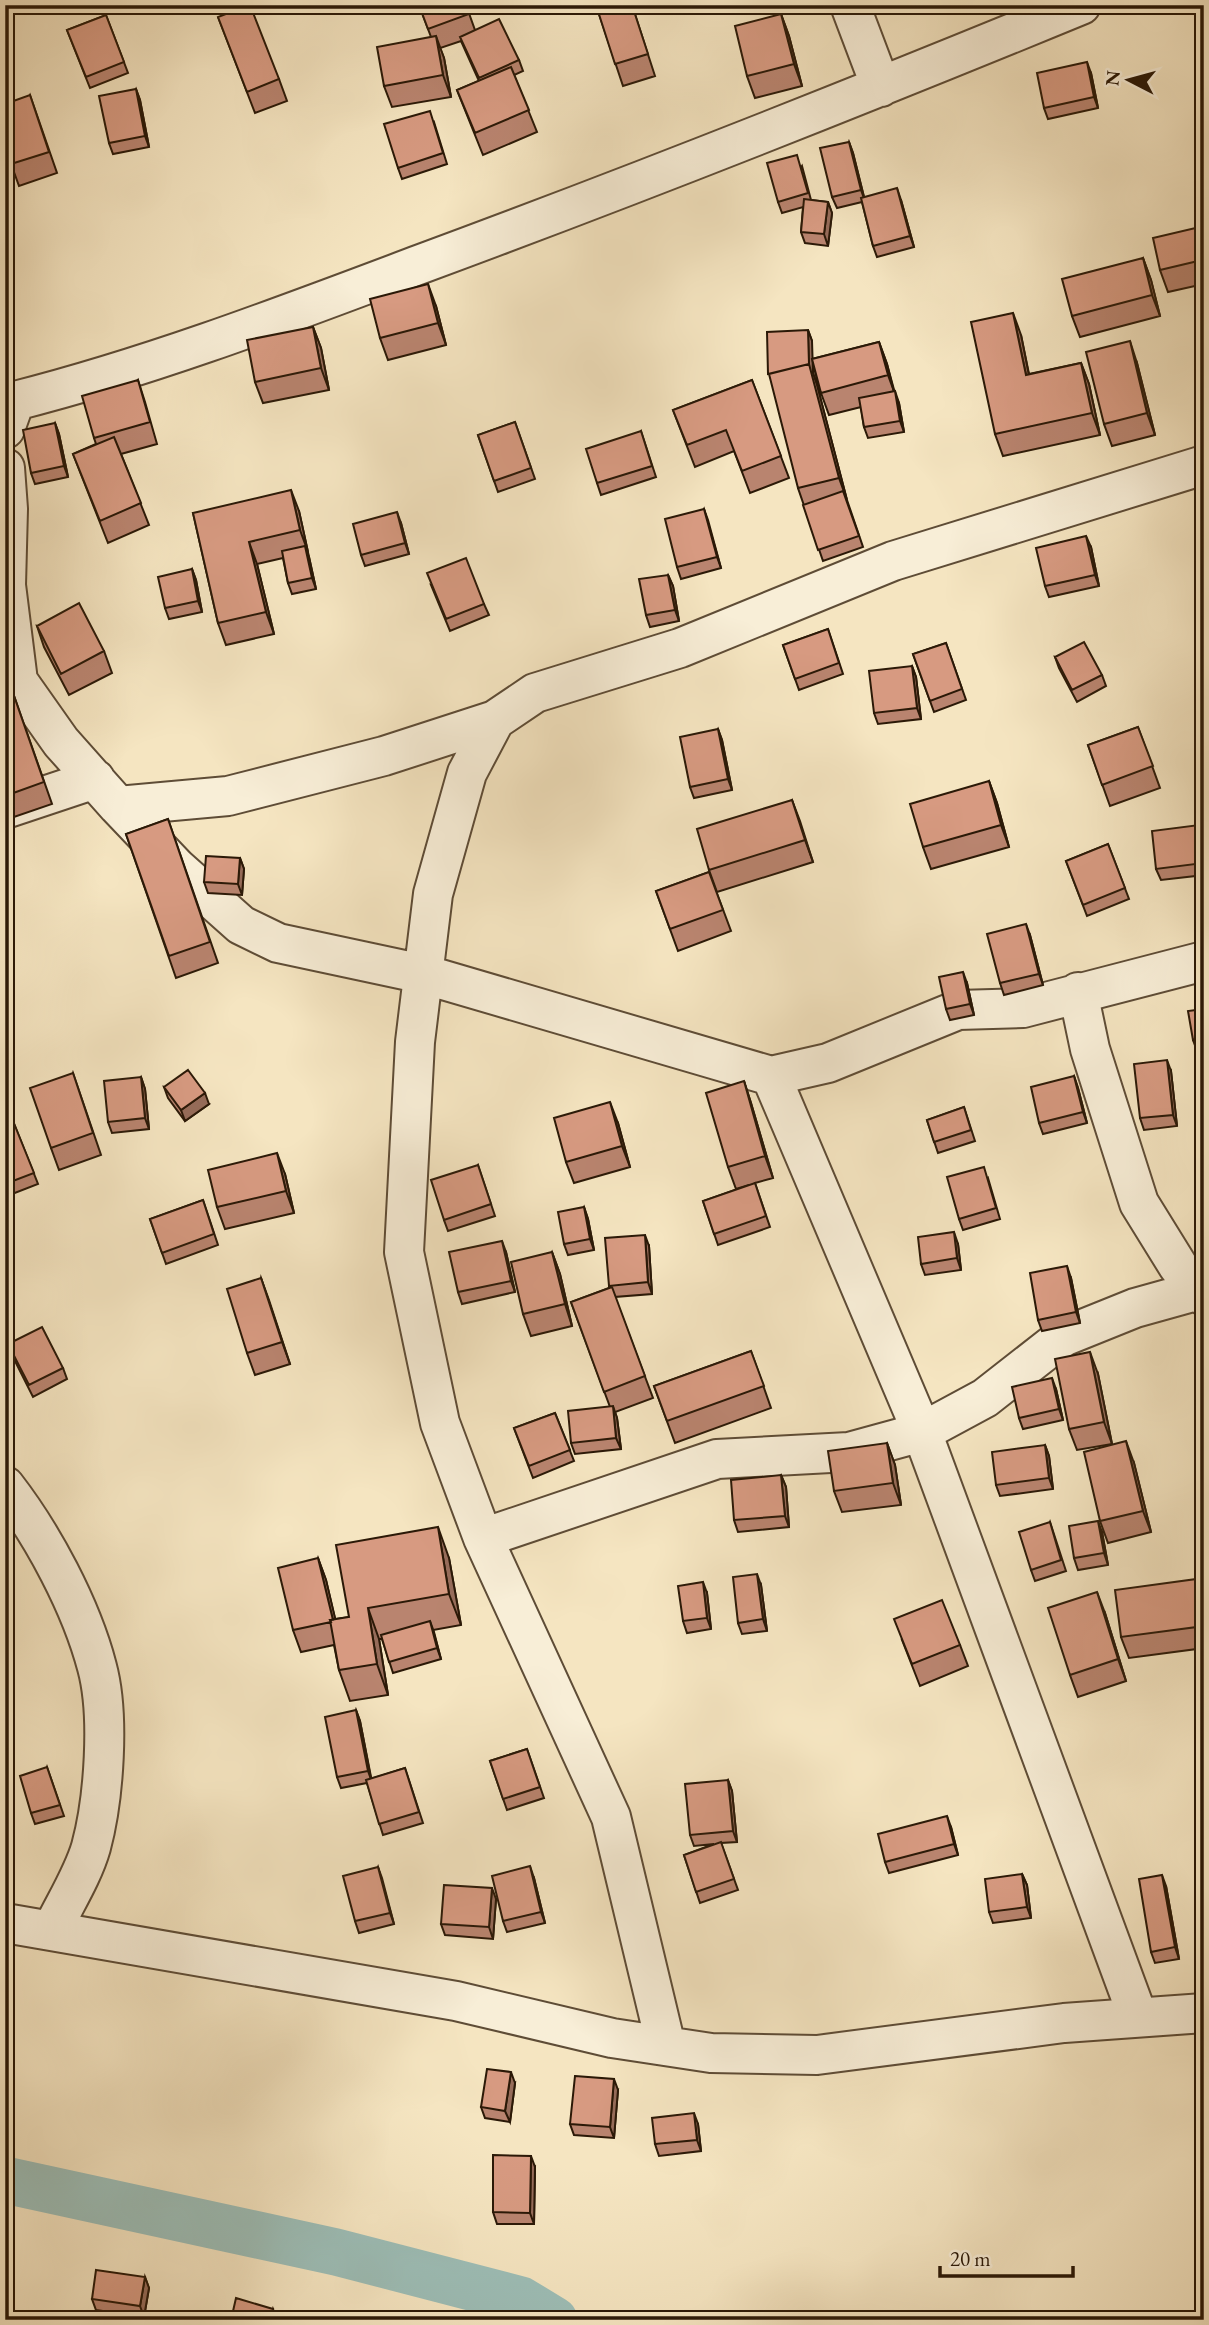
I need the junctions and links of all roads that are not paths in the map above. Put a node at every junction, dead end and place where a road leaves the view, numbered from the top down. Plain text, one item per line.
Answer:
1 (850, 5) edge
2 (1081, 5) edge
3 (881, 87) junction
4 (5, 429) edge
5 (1204, 465) edge
6 (5, 468) edge
7 (7, 509) edge
8 (495, 720) junction
9 (106, 793) junction
10 (5, 809) edge
11 (1204, 961) edge
12 (423, 974) junction
13 (1078, 992) junction
14 (771, 1076) junction
15 (1200, 1293) edge
16 (922, 1432) junction
17 (5, 1486) edge
18 (483, 1538) junction
19 (5, 1923) edge
20 (52, 1930) junction
21 (1204, 2013) edge
22 (1138, 2017) junction
23 (666, 2046) junction

1 - 3 street
2 - 3 street
3 - 4 street
5 - 8 street
6 - 7 street
7 - 9 street
8 - 9 street
8 - 12 street
9 - 10 street
9 - 12 street
11 - 13 street
12 - 14 street
12 - 18 street
13 - 14 street
13 - 15 street
14 - 16 street
15 - 16 street
16 - 18 street
16 - 22 street
17 - 20 street
18 - 23 street
19 - 20 street
20 - 23 street
21 - 22 street
22 - 23 street

